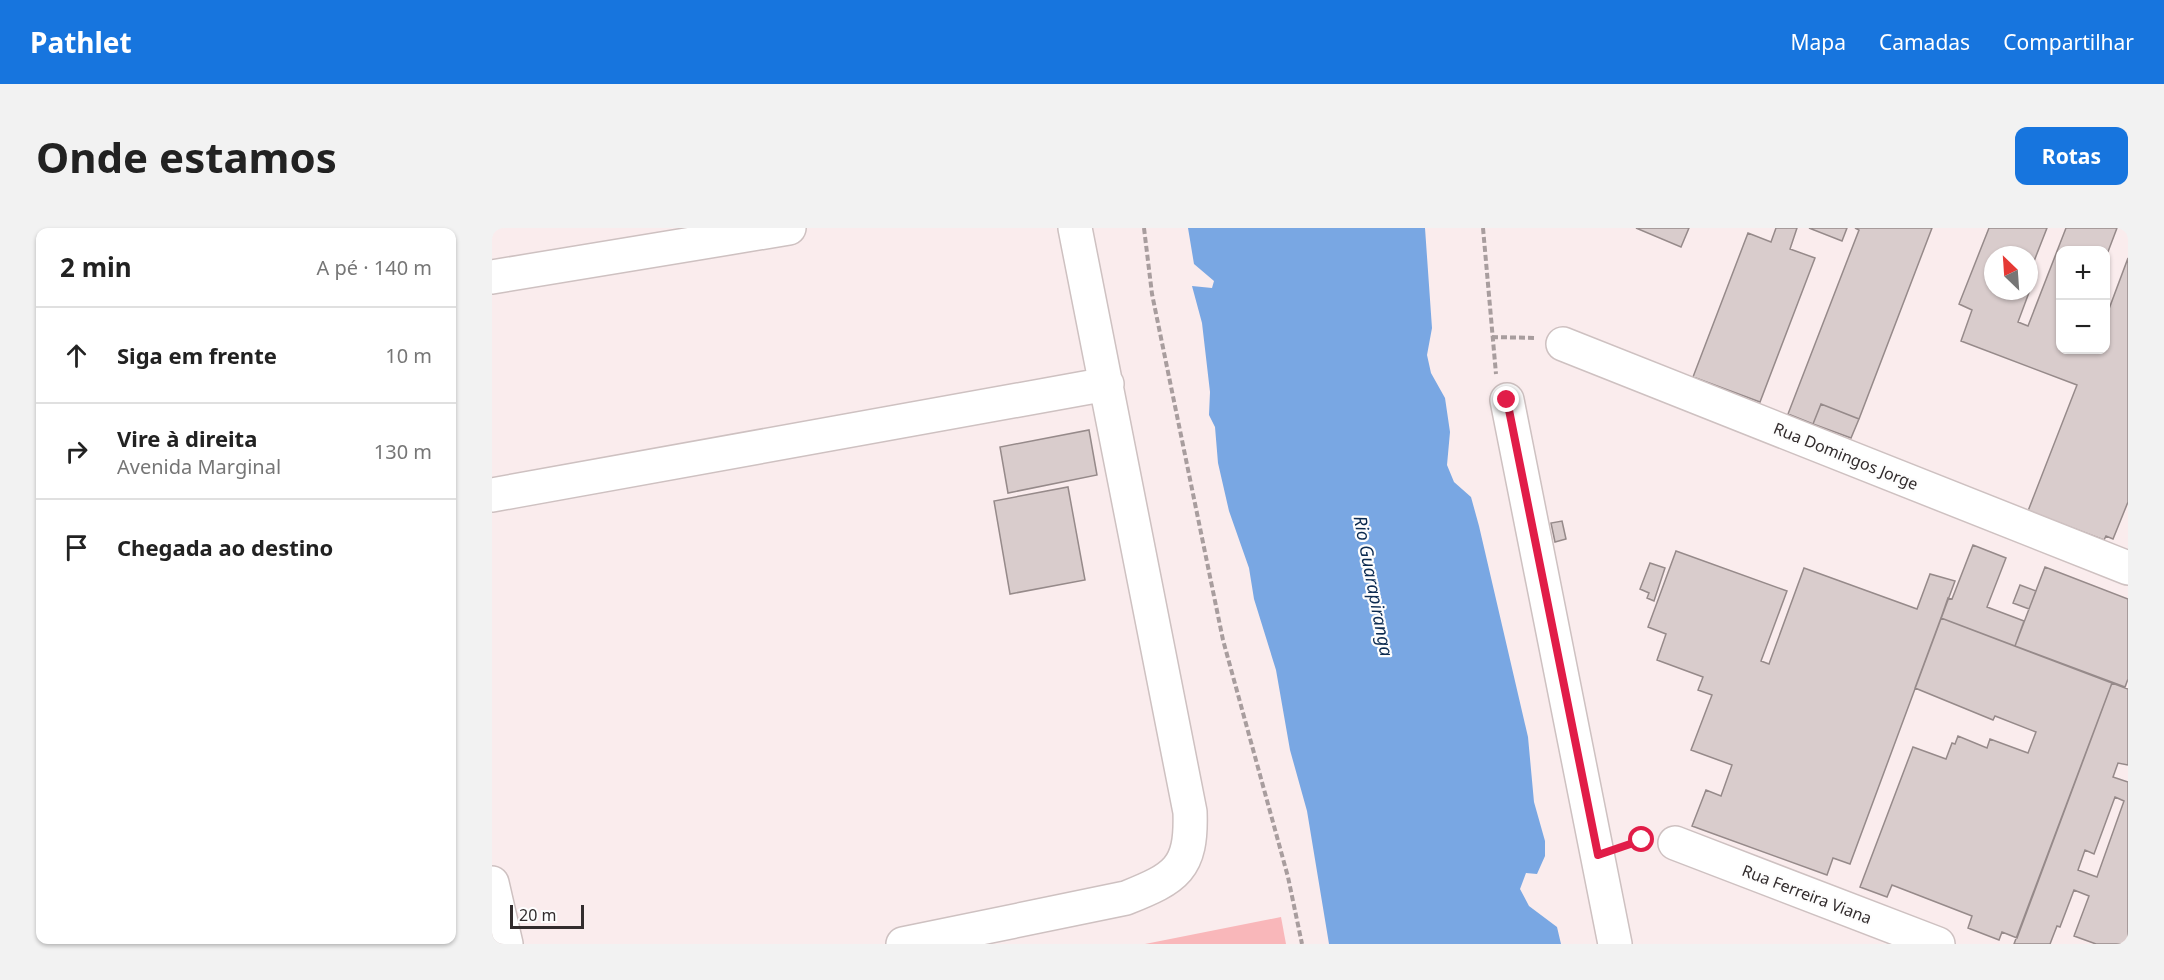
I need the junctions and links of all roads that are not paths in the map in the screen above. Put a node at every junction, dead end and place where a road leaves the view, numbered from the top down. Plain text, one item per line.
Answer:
1 (789, 228) edge
2 (1075, 228) edge
3 (492, 277) edge
4 (1563, 344) road end
5 (1107, 384) junction
6 (1507, 400) dead end
7 (492, 495) edge
8 (2128, 568) edge
9 (1675, 843) road end
10 (492, 883) edge
11 (506, 944) edge
12 (903, 944) edge
13 (1615, 944) edge
14 (1938, 944) edge

1 - 3 street
2 - 5 street
4 - 8 street, Rua Domingos Jorge
5 - 7 street
5 - 12 street
6 - 13 street
9 - 14 street, Rua Ferreira Viana
10 - 11 street

